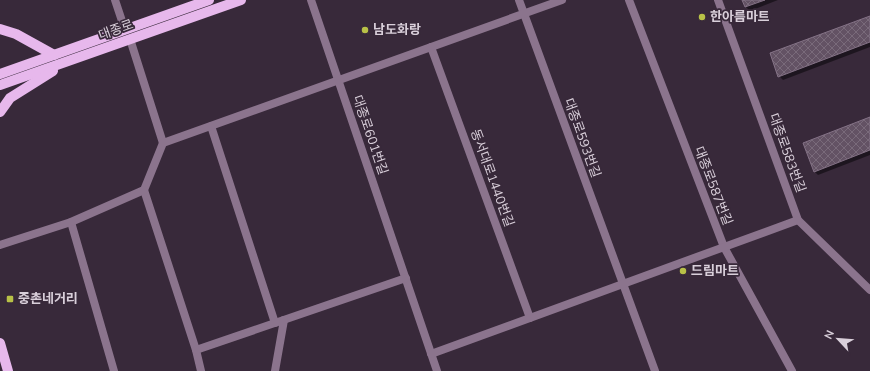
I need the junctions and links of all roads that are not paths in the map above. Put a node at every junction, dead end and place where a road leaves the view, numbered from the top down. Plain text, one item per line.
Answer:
1 (115, 0) edge
2 (209, 0) edge
3 (241, 0) edge
4 (311, 0) edge
5 (519, 0) edge
6 (562, 0) edge
7 (629, 0) edge
8 (718, 0) edge
9 (524, 13) junction
10 (0, 29) edge
11 (125, 30) junction
12 (130, 39) junction
13 (431, 47) junction
14 (54, 54) junction
15 (70, 61) junction
16 (0, 74) edge
17 (338, 80) junction
18 (0, 85) edge
19 (0, 112) edge
20 (211, 126) junction
21 (163, 143) junction
22 (144, 190) junction
23 (798, 220) junction
24 (71, 222) junction
25 (0, 245) edge
26 (724, 247) junction
27 (406, 278) junction
28 (622, 284) junction
29 (870, 290) edge
30 (530, 318) junction
31 (284, 320) junction
32 (276, 323) junction
33 (0, 343) edge
34 (196, 350) junction
35 (432, 354) junction
36 (8, 371) edge
37 (114, 371) edge
38 (201, 371) edge
39 (276, 371) edge
40 (437, 371) edge
41 (655, 371) edge
42 (792, 371) edge

1 - 11 street
2 - 11 main road, 대종로
3 - 12 main road, 대종로
4 - 17 street, 대종로601번길
5 - 9 street, 대종로593번길
6 - 9 street
7 - 26 street, 대종로587번길
8 - 23 street, 대종로583번길
9 - 13 street
9 - 28 street, 대종로593번길
10 - 14 main road
11 - 14 main road, 대종로
12 - 15 main road, 대종로
12 - 21 street
13 - 17 street
13 - 30 street, 동서대로1440번길
14 - 16 main road, 대종로
15 - 18 main road, 대종로
15 - 19 main road
17 - 20 street
17 - 27 street, 대종로601번길
20 - 21 street
20 - 32 street
21 - 22 street
22 - 24 street
22 - 34 street
23 - 26 street
23 - 29 street, 대종로583번길
24 - 25 street
24 - 37 street
26 - 28 street
26 - 42 street, 대종로587번길
27 - 31 street
27 - 35 street, 대종로601번길
28 - 30 street
28 - 41 street, 대종로593번길
30 - 35 street
31 - 32 street
31 - 39 street
32 - 34 street
33 - 36 main road
34 - 38 street
35 - 40 street, 대종로601번길

